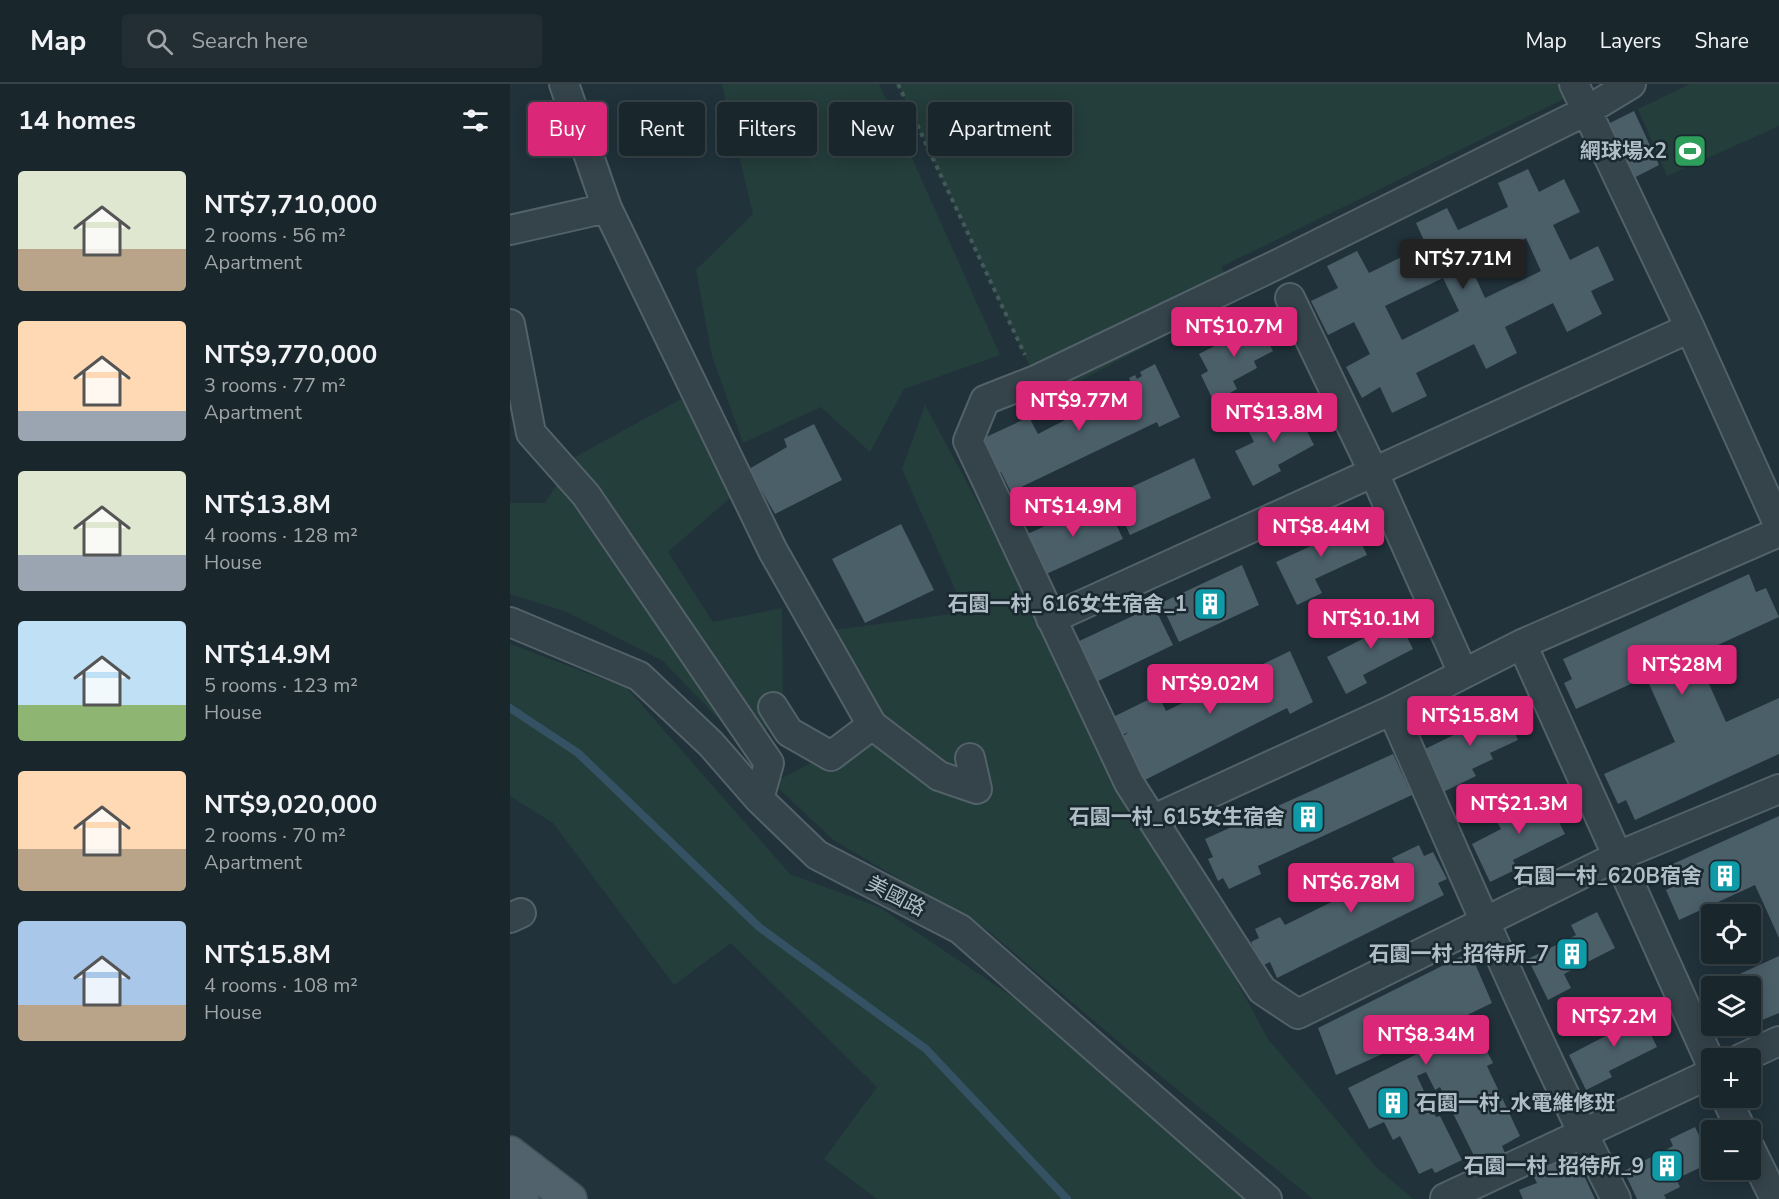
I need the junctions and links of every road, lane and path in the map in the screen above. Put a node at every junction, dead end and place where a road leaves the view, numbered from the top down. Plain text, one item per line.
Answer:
1 (564, 84) edge
2 (898, 84) edge
3 (1574, 84) edge
4 (1631, 84) edge
5 (1588, 110) junction
6 (607, 208) junction
7 (510, 230) edge
8 (1290, 298) dead end
9 (510, 324) edge
10 (1690, 328) junction
11 (1036, 380) junction
12 (1374, 473) junction
13 (1779, 526) edge
14 (1779, 532) edge
15 (1051, 619) junction
16 (510, 622) edge
17 (1522, 644) junction
18 (1463, 673) junction
19 (773, 707) dead end
20 (1392, 710) junction
21 (872, 725) junction
22 (970, 758) dead end
23 (1779, 789) edge
24 (759, 799) junction
25 (1154, 819) junction
26 (1618, 856) junction
27 (1485, 923) junction
28 (1779, 1041) edge
29 (1704, 1048) edge
30 (1761, 1049) edge
31 (1701, 1078) edge
32 (1583, 1134) junction
33 (510, 1153) edge
34 (1761, 1170) edge
35 (510, 1190) edge
36 (1445, 1198) edge
37 (522, 1199) edge
38 (570, 1199) edge
39 (1267, 1199) edge
40 (1616, 1199) edge
41 (1775, 1199) edge

1 - 6 street
2 - 11 path
3 - 5 street
4 - 5 street
5 - 10 street
5 - 11 street
6 - 7 street
6 - 21 street
8 - 12 street
9 - 24 street
10 - 12 street
10 - 13 street
11 - 15 street
12 - 15 street
12 - 18 street
14 - 17 street
15 - 25 street
16 - 24 street, 美國路
17 - 18 street
17 - 26 street
18 - 20 street
19 - 21 street
20 - 25 street
20 - 27 street
21 - 22 street
23 - 26 street
24 - 39 street, 美國路
25 - 27 street
26 - 27 street
26 - 29 street
27 - 32 street
28 - 30 street
31 - 32 street
32 - 36 street
32 - 40 street
33 - 38 main road
34 - 41 street
35 - 37 main road

